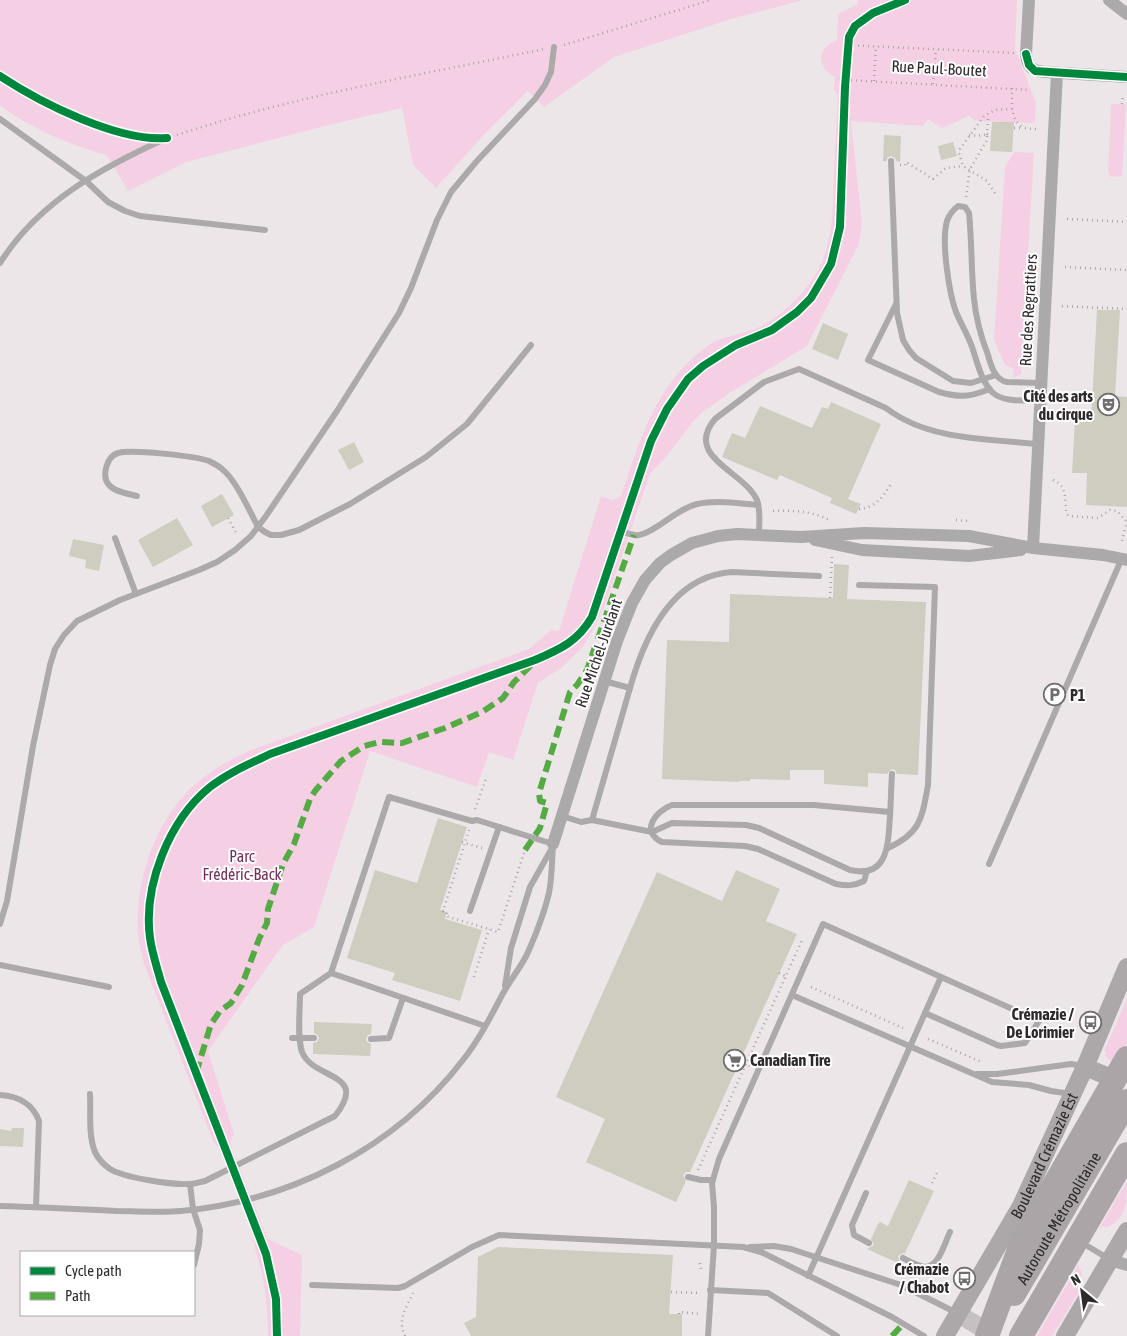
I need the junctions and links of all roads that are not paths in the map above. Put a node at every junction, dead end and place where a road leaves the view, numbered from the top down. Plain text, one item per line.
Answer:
1 (1029, 0) edge
2 (1109, 0) edge
3 (1127, 14) edge
4 (554, 47) road end
5 (1058, 73) junction
6 (1127, 77) edge
7 (0, 119) edge
8 (167, 138) road end
9 (891, 161) dead end
10 (86, 181) junction
11 (265, 230) dead end
12 (0, 263) edge
13 (896, 303) junction
14 (531, 345) dead end
15 (996, 375) junction
16 (984, 379) junction
17 (1041, 384) junction
18 (990, 390) junction
19 (1040, 401) junction
20 (1037, 444) junction
21 (137, 496) dead end
22 (758, 505) junction
23 (258, 527) junction
24 (620, 531) dead end
25 (758, 535) junction
26 (800, 537) junction
27 (115, 538) dead end
28 (889, 542) junction
29 (1033, 548) junction
30 (1125, 559) edge
31 (818, 576) dead end
32 (859, 585) dead end
33 (136, 594) junction
34 (604, 681) junction
35 (630, 688) junction
36 (892, 774) dead end
37 (890, 812) junction
38 (562, 816) junction
39 (592, 820) junction
40 (499, 827) junction
41 (652, 832) junction
42 (553, 844) junction
43 (888, 848) junction
44 (989, 864) dead end
45 (867, 871) junction
46 (470, 912) dead end
47 (0, 924) edge
48 (0, 965) edge
49 (1127, 967) edge
50 (331, 973) junction
51 (941, 977) junction
52 (109, 987) dead end
53 (505, 988) junction
54 (792, 995) junction
55 (403, 998) junction
56 (925, 1013) junction
57 (485, 1026) junction
58 (292, 1038) dead end
59 (300, 1038) junction
60 (314, 1038) dead end
61 (371, 1039) dead end
62 (910, 1046) junction
63 (1127, 1058) edge
64 (1085, 1067) junction
65 (970, 1073) junction
66 (1107, 1076) dead end
67 (90, 1094) dead end
68 (1072, 1094) junction
69 (0, 1095) edge
70 (1094, 1098) dead end
71 (1127, 1101) edge
72 (1127, 1154) edge
73 (688, 1177) dead end
74 (712, 1180) junction
75 (190, 1184) junction
76 (866, 1193) dead end
77 (0, 1206) edge
78 (36, 1207) junction
79 (193, 1209) junction
80 (1127, 1231) edge
81 (950, 1232) dead end
82 (869, 1243) dead end
83 (714, 1245) junction
84 (746, 1247) junction
85 (1089, 1247) dead end
86 (816, 1258) junction
87 (903, 1258) dead end
88 (1110, 1260) junction
89 (195, 1261) edge
90 (1127, 1265) edge
91 (808, 1276) junction
92 (312, 1285) dead end
93 (710, 1290) junction
94 (962, 1316) junction
95 (708, 1336) edge
96 (837, 1336) edge
97 (924, 1336) edge
98 (945, 1336) edge
99 (989, 1336) edge
100 (1021, 1336) edge
101 (1066, 1336) edge

1 - 5 street
2 - 3 street
4 - 23 lane
5 - 6 street
5 - 17 street, Rue des Regrattiers
7 - 10 lane
8 - 10 lane
9 - 13 lane
10 - 11 lane
10 - 12 lane
13 - 16 lane
13 - 18 lane
14 - 23 lane
15 - 16 lane
15 - 16 lane
15 - 17 lane
16 - 18 lane
17 - 19 street, Rue des Regrattiers
18 - 19 lane
19 - 20 street, Rue des Regrattiers
20 - 22 lane
20 - 29 street, Rue des Regrattiers
21 - 23 lane
22 - 24 lane
22 - 25 lane
23 - 33 lane
25 - 26 street, Rue Michel-Jurdant
25 - 34 street, Rue Michel-Jurdant
26 - 28 street, Rue Michel-Jurdant
26 - 28 street, Rue Michel-Jurdant
27 - 33 lane
28 - 29 street, Rue Michel-Jurdant
28 - 29 street, Rue Michel-Jurdant
29 - 30 street, Rue Michel-Jurdant
30 - 44 lane
31 - 35 lane
32 - 43 lane
33 - 47 lane
34 - 35 lane
34 - 38 street, Rue Michel-Jurdant
35 - 39 lane
36 - 37 lane
37 - 41 lane
37 - 43 lane
38 - 39 lane
38 - 42 street, Rue Michel-Jurdant
39 - 41 lane
40 - 42 lane
40 - 46 lane
40 - 50 lane
41 - 45 lane
41 - 45 lane
42 - 53 lane
42 - 53 lane
43 - 45 lane
48 - 52 lane
49 - 64 main road, Boulevard Crémazie Est
50 - 55 lane
50 - 59 lane
51 - 54 lane
51 - 56 lane
51 - 56 lane
53 - 57 lane
54 - 62 lane
54 - 74 lane
55 - 57 lane
55 - 61 lane
56 - 62 lane
57 - 79 lane
58 - 59 lane
59 - 60 lane
59 - 75 lane
62 - 65 lane
62 - 86 lane
63 - 99 highway, bridge
64 - 65 lane
64 - 66 main road
64 - 68 main road, Boulevard Crémazie Est
65 - 68 lane
67 - 75 lane
68 - 70 main road
68 - 94 main road, Boulevard Crémazie Est
69 - 78 lane
71 - 99 highway, Autoroute Métropolitaine, bridge
72 - 100 highway, Autoroute Métropolitaine, bridge
73 - 74 lane
74 - 83 lane
75 - 79 lane
76 - 82 lane
77 - 78 lane
78 - 79 lane
79 - 89 lane
80 - 88 main road
81 - 87 lane
83 - 84 lane
83 - 92 lane
83 - 93 lane
84 - 86 lane
84 - 91 lane
85 - 88 lane
86 - 91 lane
86 - 94 lane
88 - 90 street
88 - 101 main road
91 - 97 lane
93 - 95 lane
93 - 96 lane
94 - 98 main road, Boulevard Crémazie Est

